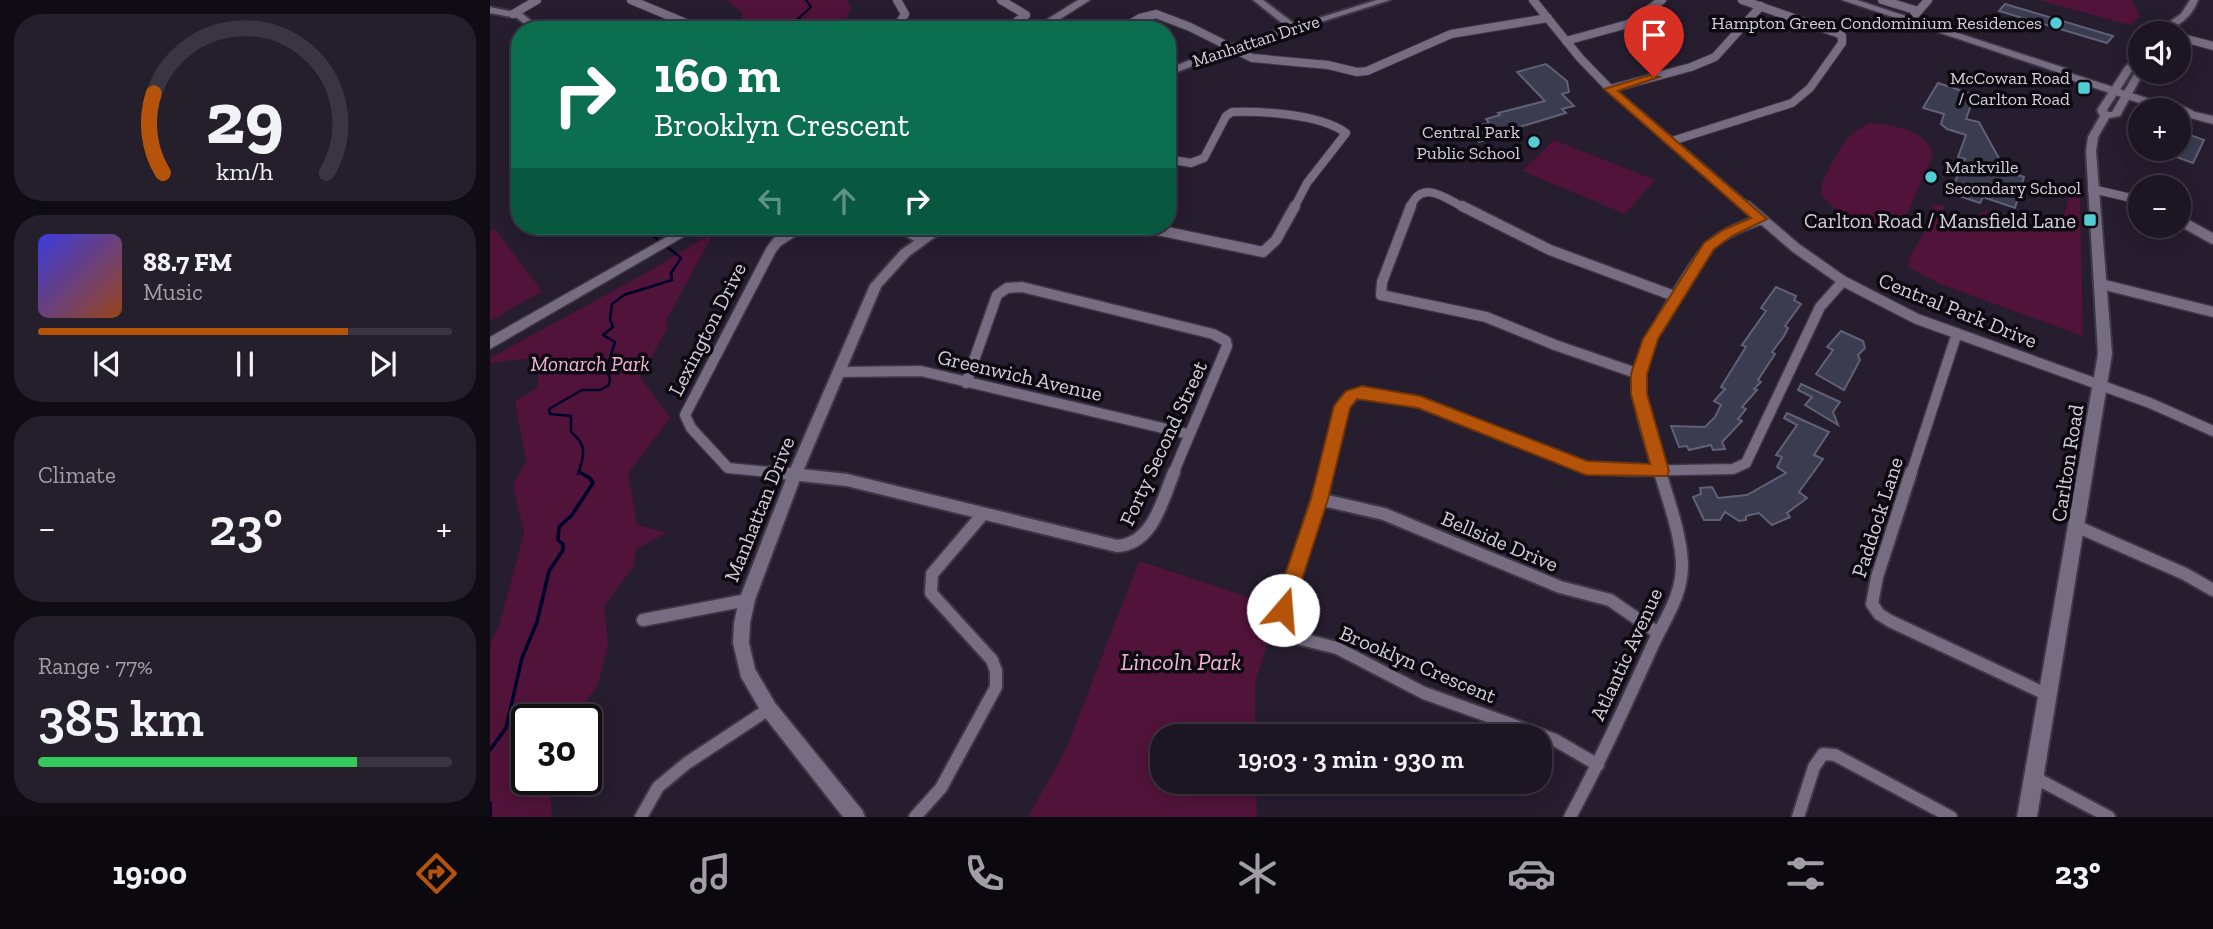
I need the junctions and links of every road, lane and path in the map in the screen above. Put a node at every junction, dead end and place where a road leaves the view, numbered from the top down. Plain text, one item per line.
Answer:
1 (537, 0) edge
2 (631, 0) edge
3 (897, 0) edge
4 (1001, 0) edge
5 (1085, 0) edge
6 (1257, 0) edge
7 (1386, 0) edge
8 (1533, 0) edge
9 (1662, 0) edge
10 (1742, 0) edge
11 (1847, 0) edge
12 (1882, 0) edge
13 (1928, 0) edge
14 (2194, 0) edge
15 (1369, 2) edge
16 (1761, 6) junction
17 (490, 10) edge
18 (1918, 11) junction
19 (513, 14) junction
20 (1548, 18) junction
21 (524, 21) edge
22 (681, 21) edge
23 (903, 21) edge
24 (1018, 21) edge
25 (1050, 21) edge
26 (1135, 21) edge
27 (1174, 21) edge
28 (1910, 21) junction
29 (2179, 21) edge
30 (1176, 22) edge
31 (1294, 28) junction
32 (2191, 40) edge
33 (1566, 41) junction
34 (2213, 46) edge
35 (1230, 48) junction
36 (1176, 70) edge
37 (2128, 71) edge
38 (2133, 84) edge
39 (2115, 87) junction
40 (1610, 89) junction
41 (2128, 92) junction
42 (2142, 98) edge
43 (2152, 98) edge
44 (2191, 114) edge
45 (2105, 116) junction
46 (2213, 120) edge
47 (1672, 141) junction
48 (1176, 160) edge
49 (2092, 189) junction
50 (2128, 197) edge
51 (1761, 219) junction
52 (2191, 227) edge
53 (679, 235) edge
54 (789, 235) edge
55 (913, 235) edge
56 (930, 235) edge
57 (1176, 235) edge
58 (2213, 239) edge
59 (923, 240) junction
60 (1843, 281) junction
61 (2101, 284) junction
62 (1676, 297) junction
63 (2213, 312) edge
64 (1957, 333) junction
65 (490, 344) edge
66 (840, 372) junction
67 (1639, 374) junction
68 (966, 383) junction
69 (2101, 385) junction
70 (2213, 431) edge
71 (1188, 434) junction
72 (1661, 471) junction
73 (795, 474) junction
74 (1319, 499) junction
75 (983, 514) junction
76 (2078, 527) junction
77 (2213, 590) edge
78 (747, 600) junction
79 (643, 620) dead end
80 (1658, 633) junction
81 (2048, 695) junction
82 (769, 709) junction
83 (1598, 765) junction
84 (2034, 777) junction
85 (640, 817) edge
86 (855, 817) edge
87 (915, 817) edge
88 (1570, 817) edge
89 (1798, 817) edge
90 (1951, 817) edge
91 (2027, 817) edge
92 (2109, 817) edge

1 - 19 street
2 - 22 street
3 - 23 street
4 - 24 street
5 - 25 main road
6 - 31 street
7 - 15 street, Manhattan Drive
8 - 20 street, Central Park Drive
9 - 33 street
10 - 16 street
11 - 28 main road
12 - 18 street
13 - 18 street
14 - 29 street
15 - 31 street, Manhattan Drive
16 - 40 street
16 - 47 street
17 - 19 street
18 - 28 street
19 - 21 street
20 - 33 street, Central Park Drive
20 - 35 street
26 - 27 street
28 - 39 main road
30 - 35 street
31 - 35 street, Manhattan Drive
32 - 34 street
33 - 40 street, Central Park Drive
35 - 36 street, Manhattan Drive
37 - 39 street
38 - 41 street
39 - 41 main road
39 - 45 street, Carlton Road
40 - 47 street, Central Park Drive
41 - 42 main road
41 - 43 main road
41 - 45 street, Carlton Road
44 - 46 main road
45 - 49 street, Carlton Road
47 - 51 street, Central Park Drive
48 - 57 street
49 - 50 street
49 - 61 street, Carlton Road
51 - 60 street, Central Park Drive
51 - 62 street, Atlantic Avenue
52 - 58 street
53 - 65 main road
54 - 73 street, Lexington Drive
55 - 59 street
56 - 59 street, Manhattan Drive
59 - 66 street, Manhattan Drive
60 - 64 street, Central Park Drive
60 - 72 street, Brooklyn Crescent
61 - 63 street
61 - 69 street, Carlton Road
62 - 67 street, Atlantic Avenue
62 - 67 street
64 - 69 street, Central Park Drive
64 - 81 street, Paddock Lane
66 - 68 street, Greenwich Avenue
66 - 73 street, Manhattan Drive
67 - 72 street, Atlantic Avenue
68 - 71 street, Greenwich Avenue
68 - 71 street, Forty Second Street
69 - 70 street, Central Park Drive
69 - 76 street, Carlton Road
71 - 75 street, Forty Second Street
72 - 74 street, Brooklyn Crescent
72 - 80 street, Atlantic Avenue
73 - 75 street, Forty Second Street
73 - 78 street, Manhattan Drive
74 - 80 street, Bellside Drive
74 - 83 street, Brooklyn Crescent
75 - 87 street
76 - 77 street
76 - 81 street, Carlton Road
78 - 79 street
78 - 82 street, Manhattan Drive
80 - 83 street, Atlantic Avenue
81 - 84 street, Carlton Road
82 - 85 street
82 - 86 street, Manhattan Drive
83 - 88 street, Atlantic Avenue
84 - 91 street, Carlton Road
84 - 92 street
89 - 90 street

